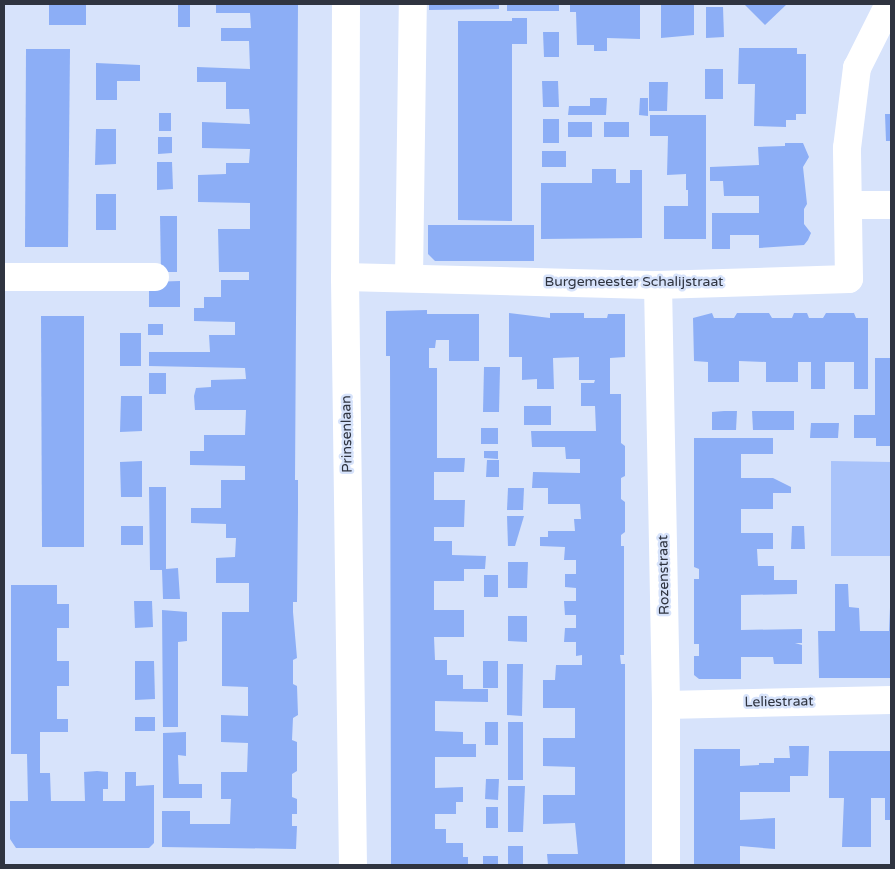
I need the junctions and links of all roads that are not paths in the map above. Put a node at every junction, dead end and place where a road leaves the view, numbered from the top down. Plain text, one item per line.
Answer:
1 (346, 4) edge
2 (413, 4) edge
3 (889, 4) edge
4 (848, 205) junction
5 (891, 205) edge
6 (4, 277) edge
7 (155, 277) dead end
8 (345, 277) junction
9 (409, 278) junction
10 (658, 284) junction
11 (891, 700) edge
12 (666, 705) junction
13 (353, 865) edge
14 (666, 865) edge

1 - 8 street, Prinsenlaan
2 - 9 street
3 - 4 street, Burgemeester Schalijstraat
4 - 5 street
4 - 10 street, Burgemeester Schalijstraat
6 - 7 street
8 - 9 street, Burgemeester Schalijstraat
8 - 13 street, Prinsenlaan
9 - 10 street, Burgemeester Schalijstraat
10 - 12 street, Rozenstraat
11 - 12 street, Leliestraat
12 - 14 street, Rozenstraat

